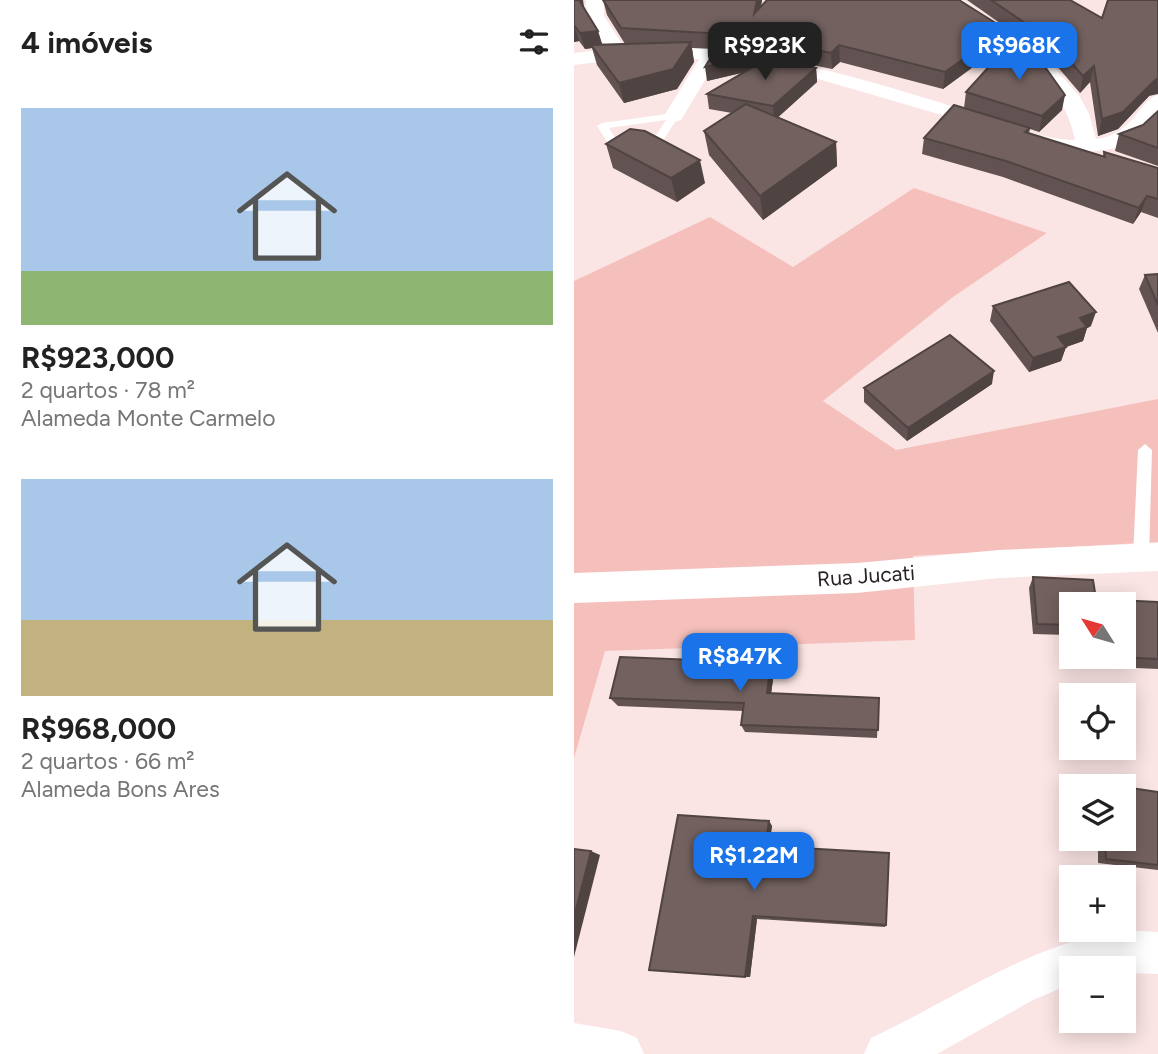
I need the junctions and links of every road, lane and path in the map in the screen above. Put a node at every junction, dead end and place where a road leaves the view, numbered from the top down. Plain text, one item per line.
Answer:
1 (595, 0) edge
2 (951, 0) edge
3 (618, 52) junction
4 (712, 53) junction
5 (574, 59) edge
6 (1158, 101) edge
7 (674, 116) junction
8 (1087, 146) junction
9 (1113, 162) edge
10 (1145, 450) dead end
11 (1149, 557) edge
12 (574, 588) edge
13 (1158, 953) edge
14 (574, 1046) edge
15 (621, 1054) edge
16 (887, 1054) edge

1 - 3 street
2 - 8 street
3 - 4 street
3 - 5 street
4 - 7 street
4 - 8 street
6 - 8 street
7 - 7 lane
8 - 9 street
10 - 11 lane
11 - 12 street, Rua Jucati
13 - 16 street
14 - 15 street

